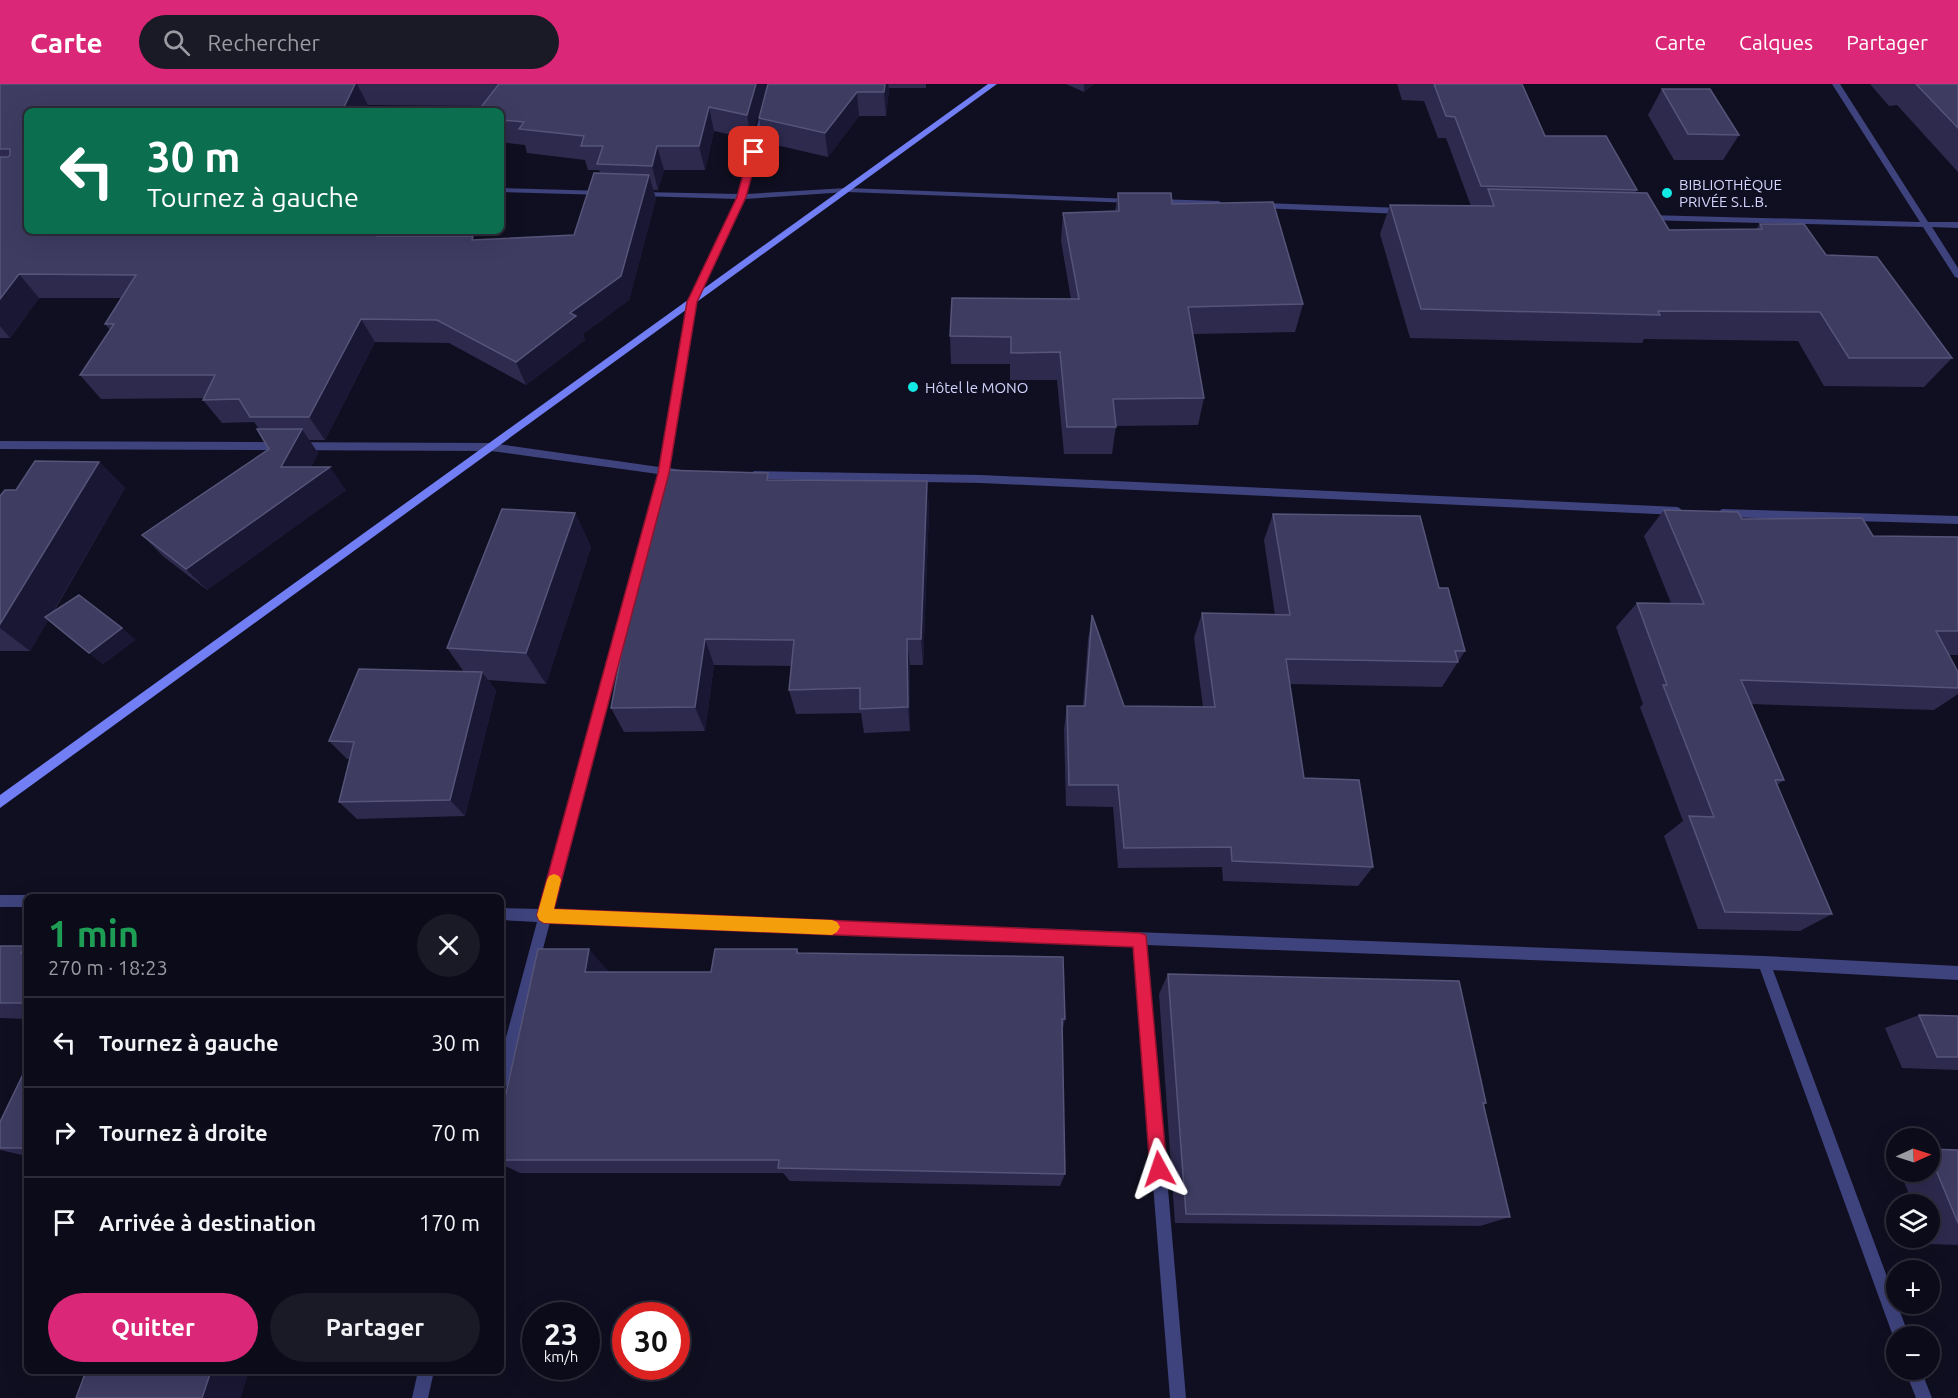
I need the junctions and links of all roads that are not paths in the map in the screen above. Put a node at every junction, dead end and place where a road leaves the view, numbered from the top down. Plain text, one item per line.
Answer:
1 (772, 84) edge
2 (993, 84) edge
3 (1836, 84) edge
4 (504, 190) edge
5 (847, 190) junction
6 (616, 194) edge
7 (627, 194) edge
8 (742, 197) junction
9 (1226, 204) edge
10 (1250, 205) edge
11 (1416, 212) edge
12 (1641, 218) edge
13 (1925, 224) junction
14 (1958, 225) edge
15 (1958, 275) edge
16 (692, 302) junction
17 (0, 445) edge
18 (491, 447) junction
19 (663, 473) junction
20 (687, 473) edge
21 (746, 474) edge
22 (1689, 512) edge
23 (1712, 512) edge
24 (1958, 520) edge
25 (0, 802) edge
26 (0, 901) edge
27 (24, 901) edge
28 (504, 914) edge
29 (544, 915) junction
30 (1140, 940) junction
31 (1764, 963) junction
32 (1958, 973) edge
33 (504, 1071) edge
34 (1897, 1326) edge
35 (425, 1374) edge
36 (1917, 1380) edge
37 (420, 1398) edge
38 (1178, 1398) edge
39 (1924, 1398) edge

1 - 8 street
2 - 5 street
3 - 13 street
4 - 6 street
5 - 8 street
5 - 9 street
5 - 16 street
7 - 8 street
8 - 16 street
10 - 11 street
12 - 13 street
13 - 14 street
13 - 15 street
16 - 18 street
16 - 19 street
17 - 18 street
18 - 19 street
18 - 25 street
19 - 20 street
19 - 29 street
21 - 22 street
23 - 24 street
26 - 27 street
28 - 29 street
29 - 30 street
29 - 33 street
30 - 31 street
30 - 38 street
31 - 32 street
31 - 34 street
35 - 37 street
36 - 39 street

